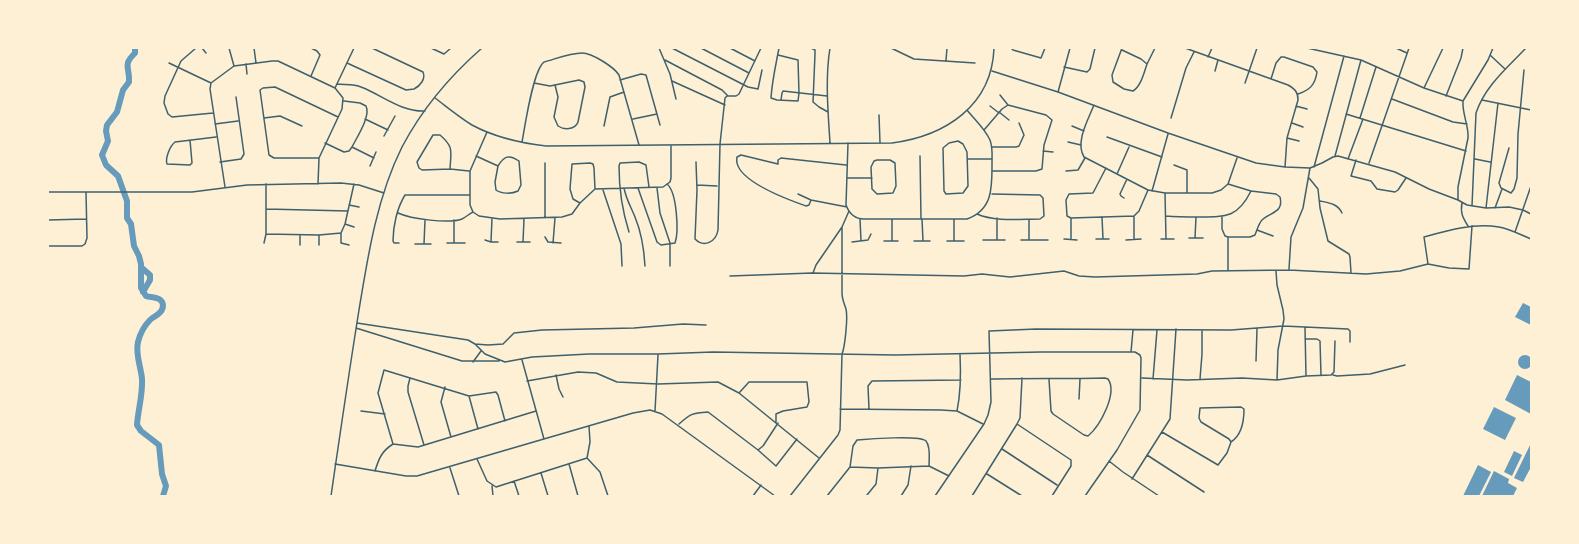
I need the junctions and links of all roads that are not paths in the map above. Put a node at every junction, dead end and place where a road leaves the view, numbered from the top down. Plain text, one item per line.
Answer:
1 (196, 48) edge
2 (202, 48) edge
3 (229, 48) edge
4 (254, 48) edge
5 (312, 48) edge
6 (354, 48) edge
7 (372, 48) edge
8 (431, 48) edge
9 (451, 48) edge
10 (482, 48) edge
11 (659, 48) edge
12 (672, 48) edge
13 (701, 48) edge
14 (730, 48) edge
15 (758, 48) edge
16 (779, 48) edge
17 (811, 48) edge
18 (830, 48) edge
19 (891, 48) edge
20 (947, 48) edge
21 (994, 48) edge
22 (1011, 48) edge
23 (1045, 48) edge
24 (1070, 48) edge
25 (1095, 48) edge
26 (1155, 48) edge
27 (1185, 48) edge
28 (1212, 48) edge
29 (1258, 48) edge
30 (1307, 48) edge
31 (1396, 48) edge
32 (1409, 48) edge
33 (1443, 48) edge
34 (1463, 48) edge
35 (1494, 48) edge
36 (1526, 48) edge
37 (761, 49) edge
38 (1122, 49) edge
39 (1188, 49) edge
40 (1194, 52) junction
41 (206, 53) dead end
42 (1407, 53) junction
43 (778, 55) junction
44 (1490, 55) junction
45 (1344, 56) junction
46 (1208, 57) junction
47 (665, 60) junction
48 (946, 60) junction
49 (1218, 60) junction
50 (1361, 60) junction
51 (755, 61) junction
52 (169, 63) dead end
53 (256, 63) junction
54 (347, 63) junction
55 (975, 63) dead end
56 (246, 64) junction
57 (1147, 64) junction
58 (234, 66) junction
59 (1376, 66) junction
60 (178, 67) junction
61 (1064, 67) junction
62 (1505, 69) junction
63 (762, 70) dead end
64 (1524, 70) dead end
65 (992, 71) junction
66 (1215, 71) dead end
67 (1249, 71) junction
68 (749, 73) junction
69 (247, 74) dead end
70 (311, 76) junction
71 (1400, 77) junction
72 (1271, 79) junction
73 (620, 80) junction
74 (672, 81) junction
75 (211, 83) junction
76 (534, 83) junction
77 (1245, 83) dead end
78 (336, 84) junction
79 (555, 85) junction
80 (743, 85) junction
81 (335, 88) junction
82 (1424, 88) junction
83 (624, 92) junction
84 (1058, 92) junction
85 (799, 93) junction
86 (812, 94) junction
87 (1298, 94) junction
88 (1000, 95) dead end
89 (728, 96) junction
90 (828, 96) junction
91 (1446, 96) junction
92 (236, 97) dead end
93 (434, 98) junction
94 (676, 99) dead end
95 (1392, 99) junction
96 (781, 100) junction
97 (1482, 100) junction
98 (344, 101) junction
99 (1463, 101) junction
100 (1498, 104) junction
101 (725, 105) junction
102 (1008, 105) junction
103 (1094, 105) junction
104 (990, 106) dead end
105 (1296, 106) junction
106 (1521, 108) junction
107 (1307, 109) dead end
108 (967, 110) junction
109 (1531, 110) edge
110 (425, 111) junction
111 (214, 112) junction
112 (828, 112) junction
113 (999, 112) junction
114 (657, 114) junction
115 (1346, 114) junction
116 (879, 115) dead end
117 (394, 116) dead end
118 (338, 117) junction
119 (264, 118) junction
120 (1171, 118) dead end
121 (1360, 118) junction
122 (365, 119) junction
123 (632, 119) junction
124 (1363, 119) junction
125 (1009, 120) dead end
126 (238, 121) junction
127 (1019, 123) dead end
128 (1292, 123) junction
129 (215, 124) junction
130 (1467, 124) junction
131 (660, 125) dead end
132 (1382, 125) junction
133 (302, 126) dead end
134 (604, 126) dead end
135 (1072, 126) dead end
136 (1303, 127) dead end
137 (388, 130) junction
138 (984, 130) junction
139 (1084, 131) junction
140 (487, 132) junction
141 (1168, 133) junction
142 (384, 136) dead end
143 (217, 137) junction
144 (1107, 137) dead end
145 (1287, 138) junction
146 (190, 140) junction
147 (1299, 141) dead end
148 (1068, 142) dead end
149 (325, 143) junction
150 (522, 143) junction
151 (830, 143) junction
152 (848, 143) junction
153 (880, 143) junction
154 (671, 144) junction
155 (720, 144) junction
156 (638, 145) junction
157 (1081, 145) junction
158 (1130, 146) junction
159 (352, 147) junction
160 (992, 147) junction
161 (1509, 148) dead end
162 (1044, 151) junction
163 (1466, 151) junction
164 (376, 152) dead end
165 (1053, 152) dead end
166 (476, 156) junction
167 (920, 156) dead end
168 (1335, 156) junction
169 (1531, 156) edge
170 (1162, 157) junction
171 (1237, 157) junction
172 (319, 158) junction
173 (374, 158) junction
174 (1086, 158) junction
175 (968, 159) junction
176 (992, 159) junction
177 (1348, 159) junction
178 (1475, 159) junction
179 (1356, 160) junction
180 (220, 162) junction
181 (696, 162) dead end
182 (1491, 162) junction
183 (545, 163) dead end
184 (1369, 164) junction
185 (846, 165) junction
186 (1174, 165) dead end
187 (370, 166) dead end
188 (498, 166) junction
189 (1314, 167) junction
190 (1106, 168) junction
191 (1285, 168) junction
192 (1310, 168) junction
193 (450, 169) junction
194 (470, 171) junction
195 (992, 171) junction
196 (1066, 171) dead end
197 (1117, 174) junction
198 (1531, 177) edge
199 (847, 178) junction
200 (872, 178) junction
201 (1309, 178) junction
202 (1406, 178) junction
203 (1127, 180) junction
204 (266, 184) junction
205 (318, 184) junction
206 (354, 184) junction
207 (667, 184) junction
208 (1228, 184) junction
209 (697, 185) junction
210 (718, 186) junction
211 (1531, 186) edge
212 (649, 187) junction
213 (225, 188) junction
214 (619, 188) junction
215 (624, 188) junction
216 (638, 188) junction
217 (657, 188) junction
218 (1503, 188) junction
219 (595, 189) junction
220 (603, 190) junction
221 (1148, 190) junction
222 (1251, 191) junction
223 (48, 192) edge
224 (86, 192) junction
225 (1152, 192) junction
226 (1188, 192) junction
227 (384, 193) junction
228 (1165, 193) junction
229 (798, 194) dead end
230 (992, 194) junction
231 (469, 195) junction
232 (1124, 198) dead end
233 (811, 200) junction
234 (1458, 200) junction
235 (1320, 201) junction
236 (580, 203) junction
237 (1462, 203) junction
238 (349, 205) junction
239 (1472, 206) junction
240 (359, 207) dead end
241 (847, 208) junction
242 (1486, 208) junction
243 (1495, 208) junction
244 (266, 209) junction
245 (1523, 210) junction
246 (348, 211) junction
247 (849, 211) junction
248 (473, 212) junction
249 (398, 213) junction
250 (1342, 213) dead end
251 (977, 214) junction
252 (1531, 214) edge
253 (1134, 216) junction
254 (1166, 216) junction
255 (1102, 217) junction
256 (1196, 217) junction
257 (1222, 217) junction
258 (492, 218) junction
259 (524, 218) junction
260 (545, 218) junction
261 (554, 218) junction
262 (997, 218) junction
263 (1071, 218) junction
264 (87, 219) junction
265 (860, 219) junction
266 (892, 219) junction
267 (922, 219) junction
268 (954, 219) junction
269 (1029, 219) junction
270 (48, 220) edge
271 (425, 220) junction
272 (454, 220) junction
273 (345, 224) junction
274 (1468, 226) junction
275 (1472, 226) junction
276 (354, 227) dead end
277 (842, 227) junction
278 (1257, 230) junction
279 (629, 232) dead end
280 (1515, 232) junction
281 (341, 233) junction
282 (266, 234) junction
283 (871, 234) dead end
284 (300, 235) junction
285 (319, 235) junction
286 (1272, 236) dead end
287 (545, 237) dead end
288 (1228, 237) junction
289 (1189, 238) dead end
290 (1195, 238) junction
291 (1203, 238) dead end
292 (1064, 239) dead end
293 (1071, 239) junction
294 (1096, 239) dead end
295 (1102, 239) junction
296 (1109, 239) dead end
297 (1134, 239) junction
298 (1141, 239) dead end
299 (1161, 239) dead end
300 (1166, 239) junction
301 (1174, 239) dead end
302 (1531, 239) edge
303 (485, 240) dead end
304 (983, 240) dead end
305 (997, 240) junction
306 (1005, 240) dead end
307 (1021, 240) dead end
308 (1029, 240) junction
309 (1048, 240) dead end
310 (1077, 240) dead end
311 (1126, 240) dead end
312 (861, 241) junction
313 (884, 241) dead end
314 (892, 241) junction
315 (898, 241) dead end
316 (914, 241) dead end
317 (923, 241) junction
318 (930, 241) dead end
319 (947, 241) dead end
320 (954, 241) junction
321 (964, 241) dead end
322 (491, 242) junction
323 (498, 242) dead end
324 (517, 242) dead end
325 (523, 242) junction
326 (530, 242) dead end
327 (852, 242) dead end
328 (264, 243) dead end
329 (400, 243) dead end
330 (447, 243) dead end
331 (454, 243) junction
332 (465, 243) dead end
333 (553, 243) junction
334 (561, 243) dead end
335 (670, 243) junction
336 (415, 244) dead end
337 (424, 244) junction
338 (431, 244) dead end
339 (300, 245) dead end
340 (319, 245) dead end
341 (349, 245) dead end
342 (48, 246) edge
343 (1428, 264) junction
344 (622, 266) dead end
345 (645, 266) dead end
346 (670, 266) dead end
347 (1276, 270) junction
348 (1289, 270) junction
349 (1228, 271) junction
350 (813, 273) junction
351 (1351, 273) junction
352 (842, 274) junction
353 (730, 276) dead end
354 (357, 323) junction
355 (706, 325) dead end
356 (1283, 326) junction
357 (356, 328) junction
358 (1305, 328) junction
359 (1133, 329) junction
360 (1176, 329) junction
361 (1257, 329) junction
362 (1157, 330) junction
363 (1202, 330) junction
364 (1306, 339) junction
365 (1336, 341) dead end
366 (1350, 342) dead end
367 (475, 344) junction
368 (481, 350) junction
369 (1131, 352) junction
370 (990, 353) junction
371 (658, 354) junction
372 (842, 354) junction
373 (960, 354) junction
374 (522, 360) junction
375 (500, 361) junction
376 (1256, 361) dead end
377 (473, 362) junction
378 (1405, 365) dead end
379 (556, 375) junction
380 (1320, 375) junction
381 (1333, 375) junction
382 (1306, 376) junction
383 (410, 377) junction
384 (1022, 378) junction
385 (1142, 378) junction
386 (1153, 378) junction
387 (991, 379) junction
388 (1049, 379) junction
389 (1080, 379) junction
390 (1200, 379) junction
391 (961, 380) junction
392 (1173, 380) junction
393 (1277, 380) junction
394 (527, 381) junction
395 (658, 384) junction
396 (445, 387) junction
397 (739, 393) junction
398 (469, 396) junction
399 (563, 397) dead end
400 (1080, 399) dead end
401 (840, 408) junction
402 (869, 409) junction
403 (361, 411) dead end
404 (536, 411) junction
405 (655, 411) junction
406 (957, 411) junction
407 (385, 414) junction
408 (505, 421) junction
409 (777, 422) junction
410 (984, 424) junction
411 (1017, 424) junction
412 (678, 425) junction
413 (589, 426) junction
414 (478, 429) junction
415 (1162, 432) junction
416 (451, 437) junction
417 (544, 439) junction
418 (797, 439) junction
419 (1231, 442) junction
420 (394, 444) junction
421 (424, 445) junction
422 (1002, 449) junction
423 (758, 450) junction
424 (1147, 455) junction
425 (588, 458) junction
426 (819, 458) junction
427 (477, 459) junction
428 (1109, 461) junction
429 (336, 464) junction
430 (569, 464) junction
431 (911, 466) junction
432 (929, 466) junction
433 (850, 467) junction
434 (450, 468) junction
435 (878, 468) junction
436 (375, 471) junction
437 (541, 473) junction
438 (986, 474) junction
439 (949, 476) junction
440 (1132, 479) junction
441 (514, 481) junction
442 (761, 485) junction
443 (1058, 485) junction
444 (492, 486) junction
445 (1204, 492) dead end
446 (867, 495) edge
447 (330, 496) edge
448 (459, 496) edge
449 (493, 496) edge
450 (519, 496) edge
451 (548, 496) edge
452 (578, 496) edge
453 (608, 496) edge
454 (753, 496) edge
455 (775, 496) edge
456 (790, 496) edge
457 (827, 496) edge
458 (901, 496) edge
459 (935, 496) edge
460 (972, 496) edge
461 (1022, 496) edge
462 (1052, 496) edge
463 (1085, 496) edge
464 (1159, 496) edge

1 - 60 street
2 - 41 street
3 - 58 street
4 - 53 street
5 - 70 street
6 - 54 street
7 - 54 street
8 - 9 street
10 - 93 street
11 - 47 street
12 - 80 street
13 - 68 street
14 - 51 street
15 - 37 street
16 - 43 street
17 - 86 street
18 - 90 street
19 - 48 street
20 - 48 street
21 - 65 street
22 - 23 street
24 - 61 street
25 - 61 street
26 - 57 street
27 - 39 street
28 - 46 street
29 - 67 street
30 - 45 street
31 - 42 street
32 - 42 street
33 - 82 street
34 - 91 street
35 - 44 street
36 - 62 street
37 - 51 street
38 - 57 street
38 - 57 street
39 - 40 street
40 - 46 street
40 - 120 street
42 - 71 street
43 - 85 street
43 - 96 street
44 - 62 street
44 - 99 street
45 - 50 street
45 - 189 street
46 - 49 street
47 - 74 street
47 - 89 street
48 - 55 street
49 - 66 street
49 - 67 street
50 - 59 street
50 - 115 street
51 - 68 street
52 - 60 street
53 - 56 street
53 - 70 street
54 - 78 street
56 - 58 street
56 - 69 street
58 - 75 street
59 - 71 street
59 - 121 street
60 - 75 street
60 - 111 street
61 - 84 street
62 - 97 street
63 - 80 street
64 - 106 street
65 - 84 street
65 - 108 street
67 - 72 street
67 - 77 street
68 - 80 street
70 - 81 street
71 - 82 street
71 - 95 street
72 - 87 street
72 - 87 street
73 - 76 street
73 - 83 street
73 - 114 street
74 - 94 street
74 - 101 street
75 - 111 street
76 - 79 street
76 - 150 street
78 - 81 street
78 - 110 street
79 - 79 street
80 - 89 street
81 - 98 street
82 - 91 street
83 - 123 street
83 - 134 street
84 - 103 street
85 - 86 street
85 - 96 street
85 - 96 street
86 - 90 street
86 - 112 street
87 - 105 street
88 - 102 street
89 - 101 street
90 - 112 street
91 - 99 street
92 - 126 street
93 - 110 street
93 - 140 street
95 - 130 street
95 - 132 street
97 - 100 street
97 - 178 street
98 - 118 street
98 - 122 street
99 - 130 street
100 - 106 street
100 - 182 street
101 - 155 street
102 - 113 street
102 - 162 street
103 - 139 street
103 - 141 street
104 - 113 street
105 - 107 street
105 - 128 street
106 - 109 street
106 - 218 street
108 - 138 street
108 - 153 street
110 - 227 street
111 - 129 street
112 - 151 street
113 - 125 street
113 - 138 street
114 - 123 street
114 - 131 street
115 - 121 street
115 - 168 street
116 - 153 street
117 - 137 street
118 - 119 street
118 - 149 street
119 - 133 street
119 - 172 street
121 - 124 street
122 - 137 street
122 - 159 street
123 - 156 street
124 - 132 street
124 - 177 street
126 - 129 street
126 - 180 street
127 - 160 street
128 - 136 street
128 - 145 street
129 - 143 street
130 - 163 street
132 - 163 street
132 - 184 street
135 - 139 street
137 - 142 street
138 - 160 street
139 - 157 street
140 - 150 street
140 - 166 street
141 - 170 street
141 - 171 street
143 - 146 street
143 - 180 street
144 - 158 street
145 - 147 street
145 - 191 street
146 - 146 street
148 - 157 street
149 - 159 street
149 - 172 street
150 - 156 street
151 - 152 street
151 - 155 street
152 - 153 street
152 - 185 street
154 - 155 street
154 - 156 street
154 - 207 street
155 - 210 street
157 - 174 street
158 - 170 street
158 - 197 street
159 - 173 street
160 - 176 street
161 - 218 street
162 - 165 street
162 - 195 street
163 - 234 street
164 - 173 street
166 - 188 street
166 - 194 street
167 - 267 street
168 - 177 street
168 - 189 street
169 - 198 street
170 - 225 street
171 - 191 street
171 - 208 street
172 - 205 street
173 - 187 street
174 - 190 street
174 - 196 street
175 - 175 street
175 - 176 street
176 - 195 street
177 - 179 street
178 - 182 street
178 - 239 street
179 - 184 street
179 - 202 street
180 - 213 street
181 - 209 street
182 - 242 street
183 - 260 street
184 - 202 street
185 - 199 street
185 - 233 street
186 - 226 street
188 - 188 street
189 - 192 street
190 - 197 street
190 - 263 street
191 - 192 street
192 - 201 street
193 - 193 street
193 - 194 street
194 - 231 street
195 - 230 street
197 - 203 street
199 - 200 street
199 - 241 street
200 - 200 street
201 - 235 street
201 - 348 street
202 - 234 street
203 - 221 street
203 - 232 street
204 - 205 street
204 - 213 street
204 - 244 street
205 - 206 street
206 - 227 street
206 - 238 street
207 - 217 street
207 - 335 street
208 - 222 street
208 - 226 street
209 - 210 street
209 - 210 street
211 - 245 street
212 - 214 street
212 - 216 street
212 - 217 street
213 - 224 street
214 - 215 street
214 - 220 street
214 - 279 street
215 - 216 street
215 - 345 street
216 - 335 street
217 - 335 street
218 - 243 street
219 - 220 street
219 - 236 street
219 - 236 street
220 - 344 street
221 - 225 street
221 - 253 street
222 - 257 street
222 - 278 street
223 - 224 street
224 - 264 street
225 - 228 street
226 - 228 street
227 - 354 street
228 - 254 street
229 - 233 street
230 - 251 street
230 - 269 street
231 - 248 street
231 - 249 street
233 - 241 street
234 - 237 street
235 - 250 street
235 - 351 street
236 - 261 street
237 - 239 street
237 - 274 street
238 - 240 street
238 - 246 street
239 - 242 street
241 - 247 street
242 - 243 street
243 - 245 street
244 - 246 street
244 - 282 street
245 - 252 street
245 - 280 street
246 - 273 street
247 - 265 street
247 - 277 street
248 - 258 street
248 - 272 street
249 - 271 street
249 - 329 street
251 - 262 street
251 - 268 street
253 - 255 street
253 - 297 street
254 - 256 street
254 - 300 street
255 - 263 street
255 - 295 street
256 - 257 street
256 - 290 street
257 - 288 street
258 - 259 street
258 - 322 street
259 - 260 street
259 - 325 street
260 - 261 street
261 - 333 street
262 - 269 street
262 - 305 street
263 - 293 street
264 - 270 street
264 - 342 street
265 - 266 street
265 - 312 street
266 - 267 street
266 - 314 street
267 - 268 street
267 - 317 street
268 - 320 street
269 - 308 street
271 - 272 street
271 - 337 street
272 - 331 street
273 - 276 street
273 - 281 street
274 - 275 street
274 - 343 street
275 - 280 street
275 - 343 street
277 - 350 street
277 - 352 street
278 - 286 street
278 - 288 street
280 - 302 street
281 - 285 street
281 - 341 street
282 - 284 street
282 - 328 street
283 - 312 street
284 - 285 street
284 - 339 street
285 - 340 street
287 - 333 street
288 - 349 street
289 - 290 street
290 - 291 street
292 - 293 street
293 - 310 street
294 - 295 street
295 - 296 street
297 - 298 street
297 - 311 street
299 - 300 street
300 - 301 street
303 - 322 street
304 - 305 street
305 - 306 street
307 - 308 street
308 - 309 street
312 - 327 street
313 - 314 street
314 - 315 street
316 - 317 street
317 - 318 street
319 - 320 street
320 - 321 street
322 - 323 street
324 - 325 street
325 - 326 street
330 - 331 street
331 - 332 street
333 - 334 street
335 - 346 street
336 - 337 street
337 - 338 street
343 - 351 street
347 - 348 street
347 - 349 street
347 - 356 street
348 - 351 street
349 - 352 street
350 - 352 street
350 - 353 street
352 - 372 street
354 - 357 street
354 - 367 street
355 - 367 street
356 - 358 street
356 - 361 street
356 - 393 street
357 - 377 street
357 - 429 street
358 - 364 street
358 - 366 street
359 - 362 street
359 - 369 street
359 - 370 street
360 - 362 street
360 - 363 street
360 - 392 street
361 - 363 street
361 - 376 street
362 - 386 street
363 - 390 street
364 - 380 street
364 - 382 street
365 - 381 street
367 - 368 street
368 - 375 street
368 - 377 street
369 - 370 street
369 - 385 street
370 - 373 street
370 - 387 street
371 - 372 street
371 - 374 street
371 - 395 street
372 - 373 street
372 - 401 street
373 - 391 street
374 - 375 street
374 - 394 street
375 - 377 street
378 - 381 street
379 - 394 street
379 - 395 street
379 - 399 street
380 - 381 street
380 - 382 street
382 - 393 street
383 - 396 street
383 - 407 street
383 - 421 street
384 - 387 street
384 - 388 street
384 - 411 street
385 - 386 street
385 - 428 street
386 - 392 street
387 - 410 street
388 - 389 street
388 - 389 street
389 - 400 street
390 - 392 street
390 - 393 street
391 - 402 street
391 - 406 street
392 - 415 street
394 - 404 street
395 - 397 street
395 - 405 street
396 - 398 street
396 - 416 street
397 - 409 street
397 - 409 street
398 - 408 street
398 - 414 street
401 - 402 street
401 - 426 street
402 - 406 street
403 - 407 street
404 - 408 street
404 - 417 street
405 - 412 street
405 - 413 street
406 - 410 street
407 - 420 street
408 - 414 street
409 - 418 street
409 - 423 street
410 - 439 street
411 - 422 street
411 - 443 street
412 - 423 street
412 - 442 street
413 - 417 street
413 - 425 street
414 - 416 street
415 - 419 street
415 - 424 street
416 - 421 street
417 - 427 street
418 - 423 street
418 - 426 street
419 - 419 street
420 - 421 street
420 - 436 street
422 - 438 street
422 - 443 street
424 - 440 street
424 - 445 street
425 - 430 street
425 - 453 street
426 - 456 street
427 - 434 street
427 - 444 street
428 - 440 street
428 - 463 street
429 - 436 street
429 - 447 street
430 - 437 street
430 - 452 street
431 - 432 street
431 - 435 street
431 - 458 street
432 - 433 street
432 - 439 street
433 - 435 street
433 - 457 street
434 - 436 street
434 - 448 street
435 - 446 street
437 - 441 street
437 - 451 street
438 - 460 street
438 - 461 street
439 - 459 street
440 - 464 street
441 - 444 street
441 - 450 street
442 - 454 street
442 - 455 street
443 - 462 street
444 - 449 street

